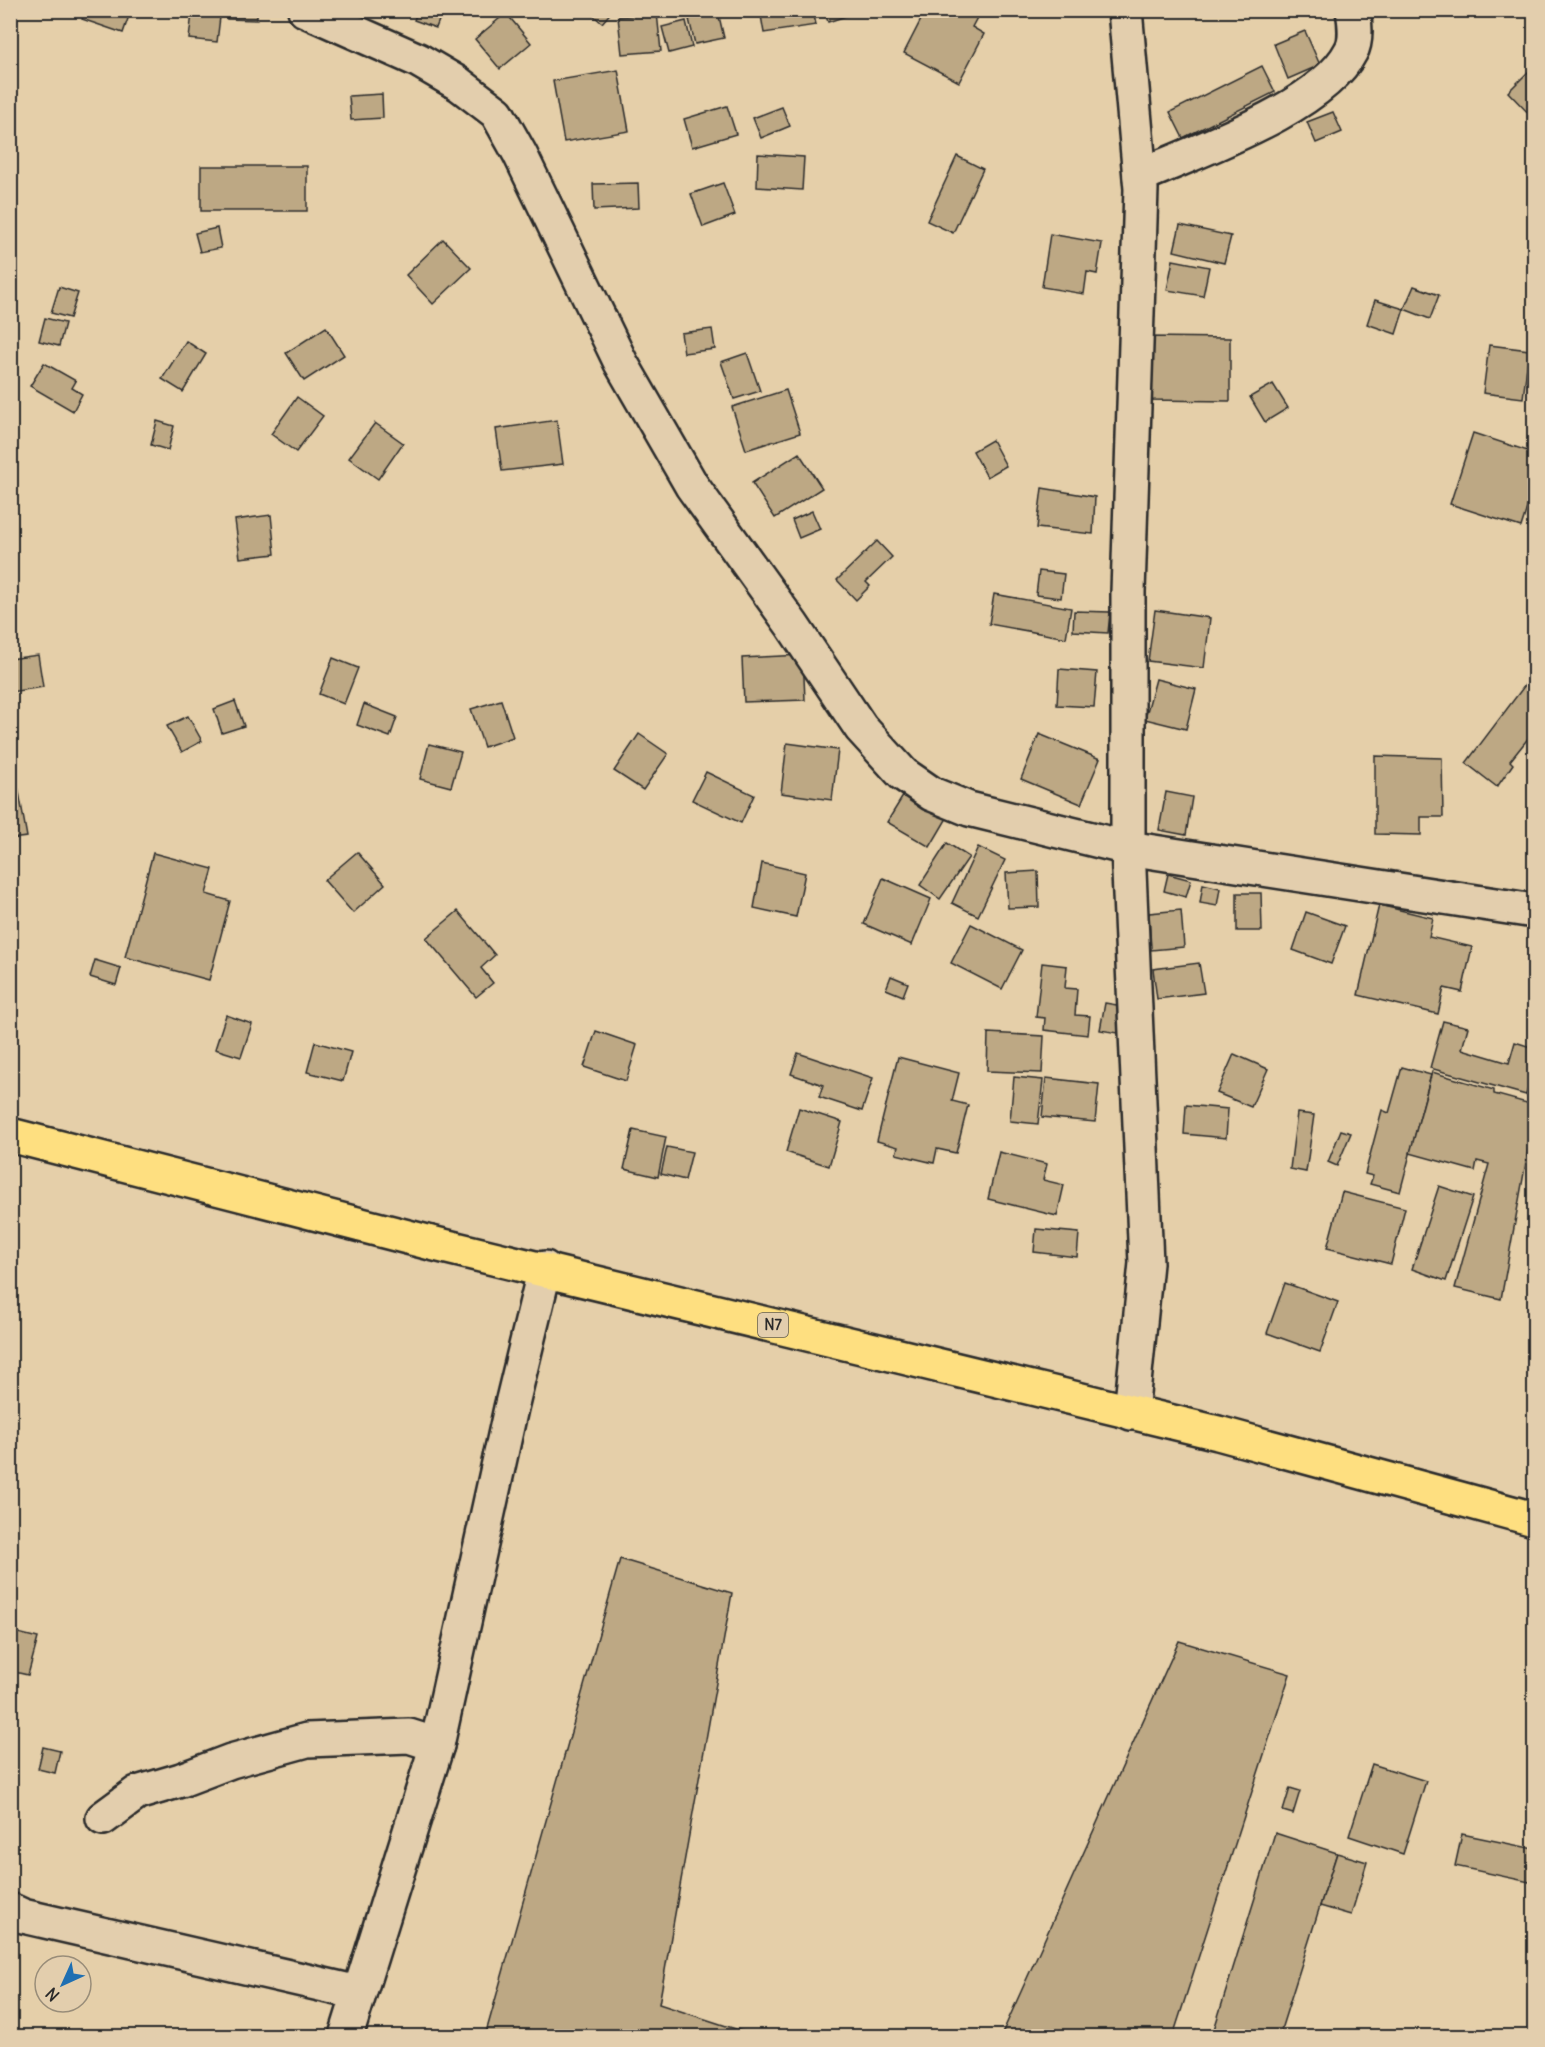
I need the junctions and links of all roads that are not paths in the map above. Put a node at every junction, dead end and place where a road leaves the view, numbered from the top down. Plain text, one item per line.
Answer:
1 (304, 10) edge
2 (1125, 10) edge
3 (1353, 10) edge
4 (1140, 176) junction
5 (1128, 848) junction
6 (1534, 911) edge
7 (10, 1135) edge
8 (545, 1268) junction
9 (1131, 1413) junction
10 (1534, 1520) edge
11 (437, 1745) junction
12 (103, 1818) dead end
13 (10, 1910) edge
14 (359, 1993) junction
15 (346, 2037) edge

1 - 5 street
2 - 4 street
3 - 4 street
4 - 5 street
5 - 6 street
5 - 9 street
7 - 8 highway, N7
8 - 9 highway, N7
8 - 11 street
9 - 10 highway, N7
11 - 12 street
11 - 14 street
13 - 14 street
14 - 15 street

